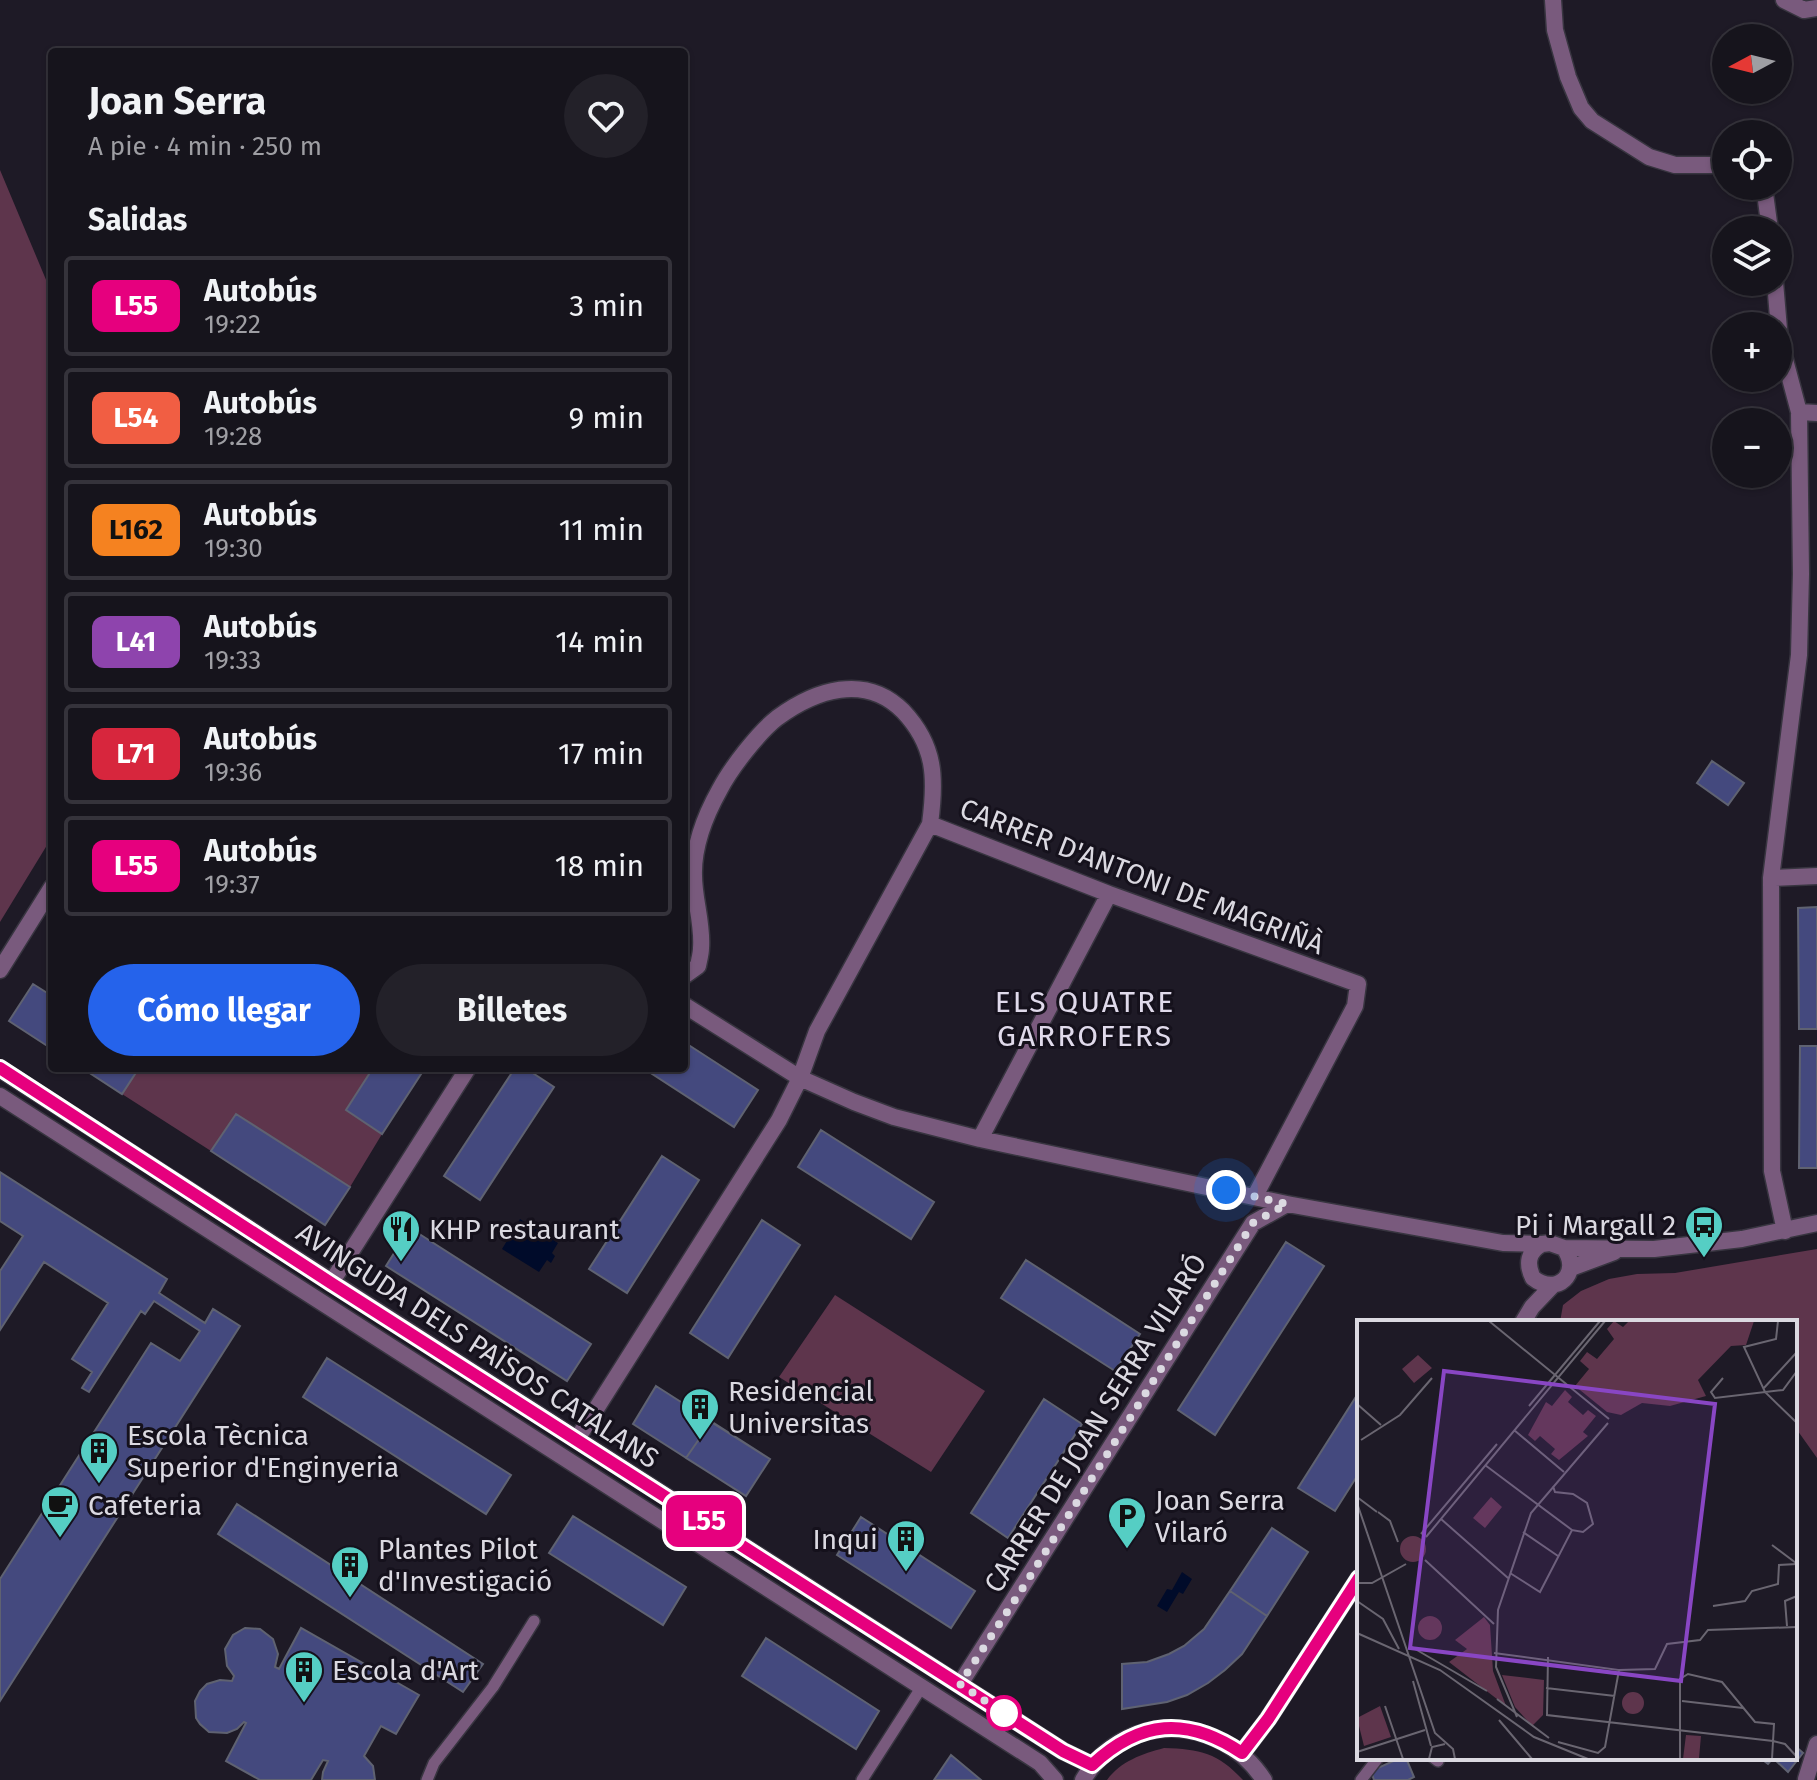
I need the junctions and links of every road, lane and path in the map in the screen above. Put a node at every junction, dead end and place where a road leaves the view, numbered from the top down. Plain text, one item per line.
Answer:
1 (1553, 0) edge
2 (1784, 0) edge
3 (1817, 8) edge
4 (1712, 165) edge
5 (1776, 296) edge
6 (1799, 412) junction
7 (1817, 413) edge
8 (930, 824) junction
9 (1817, 876) edge
10 (1771, 878) junction
11 (48, 893) edge
12 (1109, 894) junction
13 (0, 970) edge
14 (688, 973) edge
15 (688, 1008) edge
16 (0, 1069) edge
17 (465, 1072) edge
18 (800, 1078) junction
19 (0, 1096) edge
20 (980, 1139) junction
21 (1255, 1196) junction
22 (1287, 1204) junction
23 (1817, 1223) edge
24 (1785, 1231) junction
25 (1503, 1243) junction
26 (1542, 1244) junction
27 (1564, 1248) junction
28 (1625, 1249) junction
29 (1571, 1268) junction
30 (1531, 1270) junction
31 (331, 1283) junction
32 (1553, 1285) junction
33 (1528, 1315) edge
34 (577, 1439) junction
35 (1357, 1581) edge
36 (534, 1621) dead end
37 (960, 1684) junction
38 (921, 1688) junction
39 (1817, 1744) edge
40 (1242, 1753) junction
41 (1376, 1760) edge
42 (1087, 1773) edge
43 (1806, 1779) edge
44 (427, 1780) edge
45 (862, 1780) edge
46 (1055, 1780) edge
47 (1264, 1780) edge
48 (1361, 1780) edge

1 - 4 street
2 - 3 street
5 - 6 street
6 - 7 street
6 - 10 street
8 - 12 street, CARRER D'ANTONI DE MAGRIÑÀ
8 - 14 street, CARRER D'ANTONI DE MAGRIÑÀ
8 - 18 street
9 - 10 street
10 - 24 street
11 - 13 street
12 - 20 street
12 - 21 street, CARRER D'ANTONI DE MAGRIÑÀ
15 - 18 street
16 - 31 street, AVINGUDA DELS PAÏSOS CATALANS
17 - 31 street
18 - 20 street
18 - 34 street
19 - 38 street, AVINGUDA DELS PAÏSOS CATALANS
20 - 21 street
21 - 22 street
22 - 25 street
22 - 37 street, CARRER DE JOAN SERRA VILARÓ
23 - 24 street
24 - 28 street
25 - 26 street
25 - 30 street
26 - 27 street
26 - 30 street
27 - 28 street
27 - 29 street
28 - 29 street
29 - 32 street
30 - 32 street
30 - 33 street
31 - 34 street, AVINGUDA DELS PAÏSOS CATALANS
32 - 33 street
34 - 37 street, AVINGUDA DELS PAÏSOS CATALANS
35 - 40 street
36 - 44 lane
37 - 42 street, AVINGUDA DELS PAÏSOS CATALANS
38 - 45 lane
38 - 46 street, AVINGUDA DELS PAÏSOS CATALANS
39 - 43 street
40 - 42 street
40 - 47 street
41 - 48 lane

